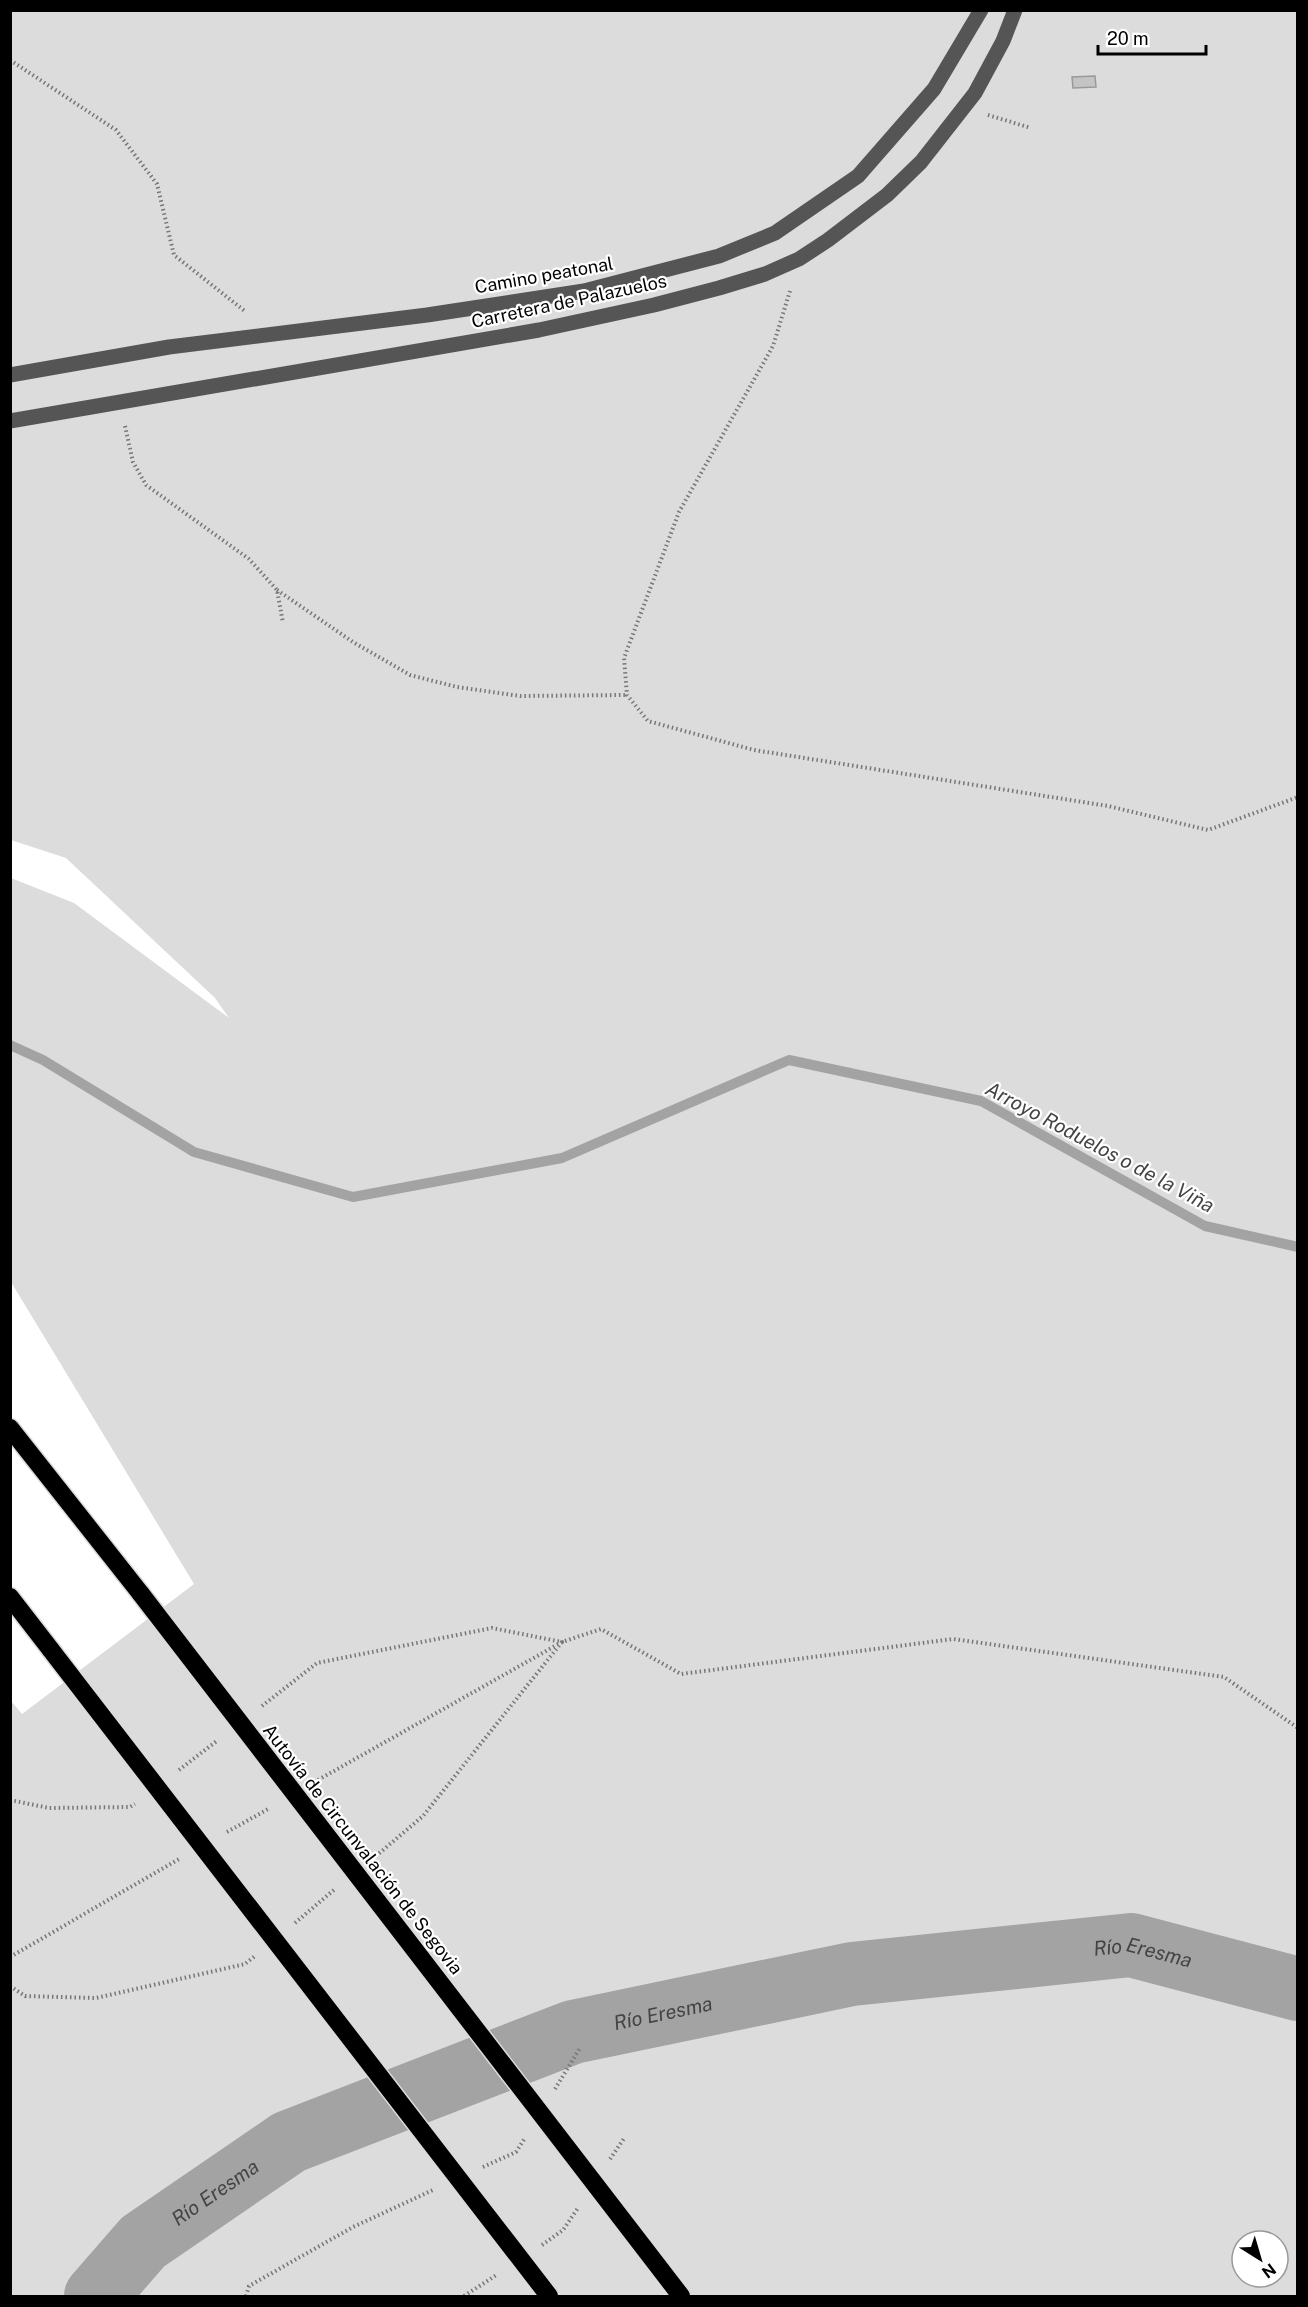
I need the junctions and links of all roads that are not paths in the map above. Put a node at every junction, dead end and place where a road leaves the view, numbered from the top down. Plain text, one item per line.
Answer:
1 (981, 10) edge
2 (1015, 10) edge
3 (10, 375) edge
4 (10, 421) edge
5 (10, 1428) edge
6 (10, 1597) edge
7 (549, 2296) edge
8 (681, 2296) edge

1 - 3 street, Camino peatonal
2 - 4 street, Carretera de Palazuelos
5 - 8 highway, Autovía de Circunvalación de Segovia, bridge
6 - 7 highway, bridge

